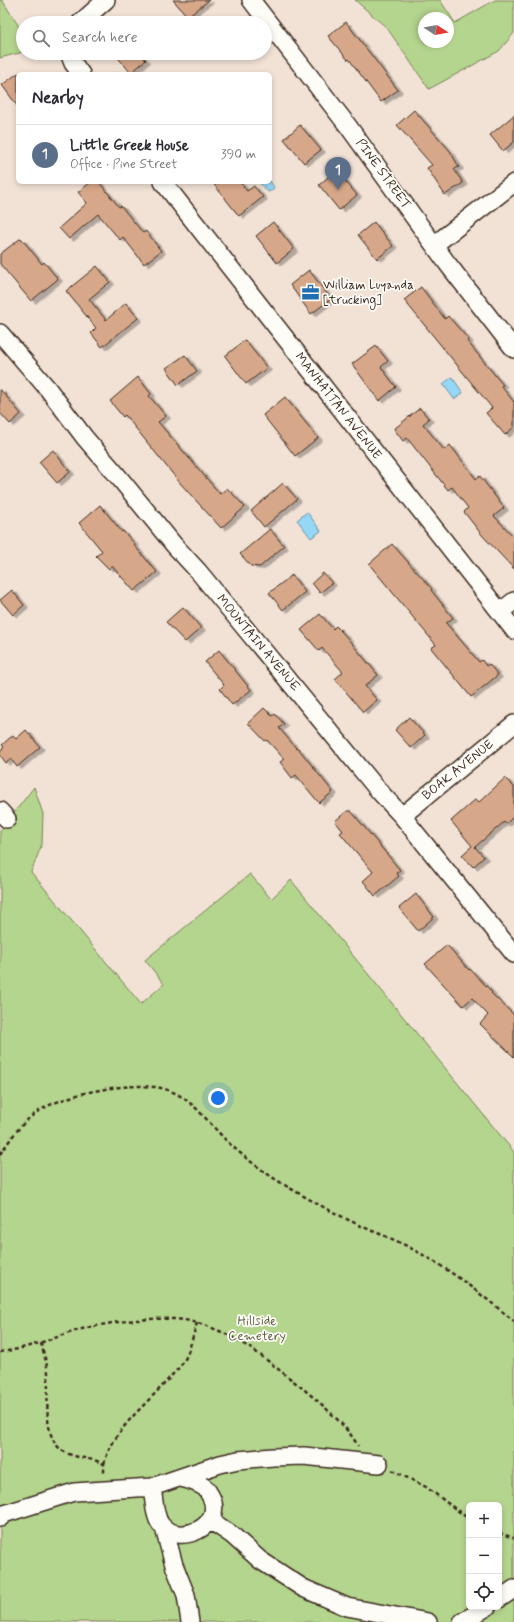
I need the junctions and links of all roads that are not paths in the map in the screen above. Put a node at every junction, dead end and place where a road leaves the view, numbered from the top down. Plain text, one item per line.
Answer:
1 (106, 0) edge
2 (251, 0) edge
3 (88, 16) edge
4 (263, 16) edge
5 (272, 27) edge
6 (72, 60) edge
7 (80, 72) edge
8 (514, 183) edge
9 (165, 184) edge
10 (434, 245) junction
11 (0, 333) edge
12 (514, 349) edge
13 (514, 601) edge
14 (500, 612) junction
15 (514, 630) edge
16 (514, 724) edge
17 (402, 816) junction
18 (514, 954) edge
19 (378, 1464) road end
20 (181, 1478) junction
21 (152, 1487) junction
22 (0, 1518) edge
23 (210, 1520) junction
24 (164, 1528) junction
25 (514, 1589) edge
26 (502, 1597) edge
27 (482, 1610) edge
28 (364, 1616) edge
29 (190, 1622) edge
30 (428, 1622) edge
31 (462, 1622) edge

1 - 3 street
2 - 4 street, PINE STREET
5 - 10 street, PINE STREET
6 - 7 street
8 - 10 street
9 - 14 street, MANHATTAN AVENUE
10 - 12 street, PINE STREET
11 - 17 street, MOUNTAIN AVENUE
13 - 14 street
14 - 15 street, MANHATTAN AVENUE
16 - 17 street, BOAK AVENUE
17 - 18 street, MOUNTAIN AVENUE
19 - 20 street
20 - 21 street
20 - 23 street
21 - 22 street
21 - 24 street
23 - 24 street
23 - 28 street
24 - 29 street
25 - 26 street
27 - 31 street
28 - 30 street

